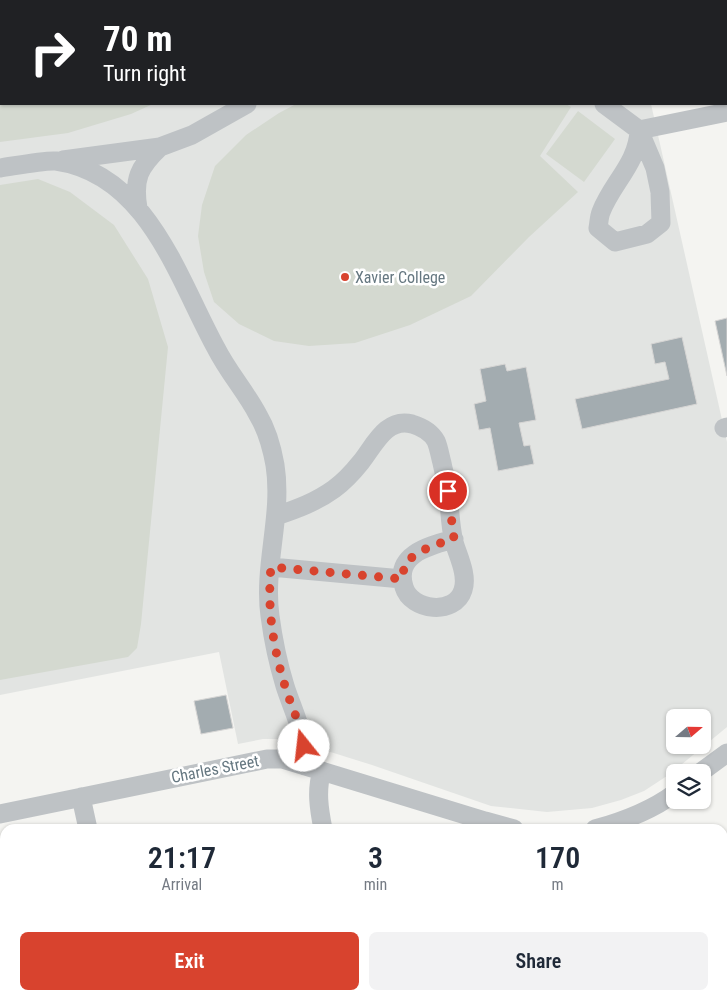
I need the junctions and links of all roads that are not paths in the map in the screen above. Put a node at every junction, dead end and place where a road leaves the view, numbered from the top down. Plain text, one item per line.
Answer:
1 (245, 105) edge
2 (606, 105) edge
3 (727, 112) edge
4 (647, 128) junction
5 (160, 147) junction
6 (55, 161) junction
7 (0, 168) edge
8 (138, 208) junction
9 (276, 516) junction
10 (454, 539) junction
11 (271, 567) junction
12 (402, 579) junction
13 (727, 753) edge
14 (711, 765) edge
15 (314, 768) junction
16 (81, 797) junction
17 (666, 799) edge
18 (0, 814) edge
19 (87, 824) edge
20 (322, 824) edge
21 (494, 824) edge
22 (611, 824) edge

1 - 5 street
2 - 4 street
3 - 4 street
4 - 4 street
5 - 6 street
5 - 8 street
6 - 7 street
6 - 8 street
8 - 9 street
9 - 10 street
9 - 11 street
10 - 12 street
10 - 12 street
11 - 12 street
11 - 15 street
13 - 14 street
15 - 16 street, Charles Street
15 - 20 street
15 - 21 street, Charles Street
16 - 18 street, Charles Street
16 - 19 street
17 - 22 street

